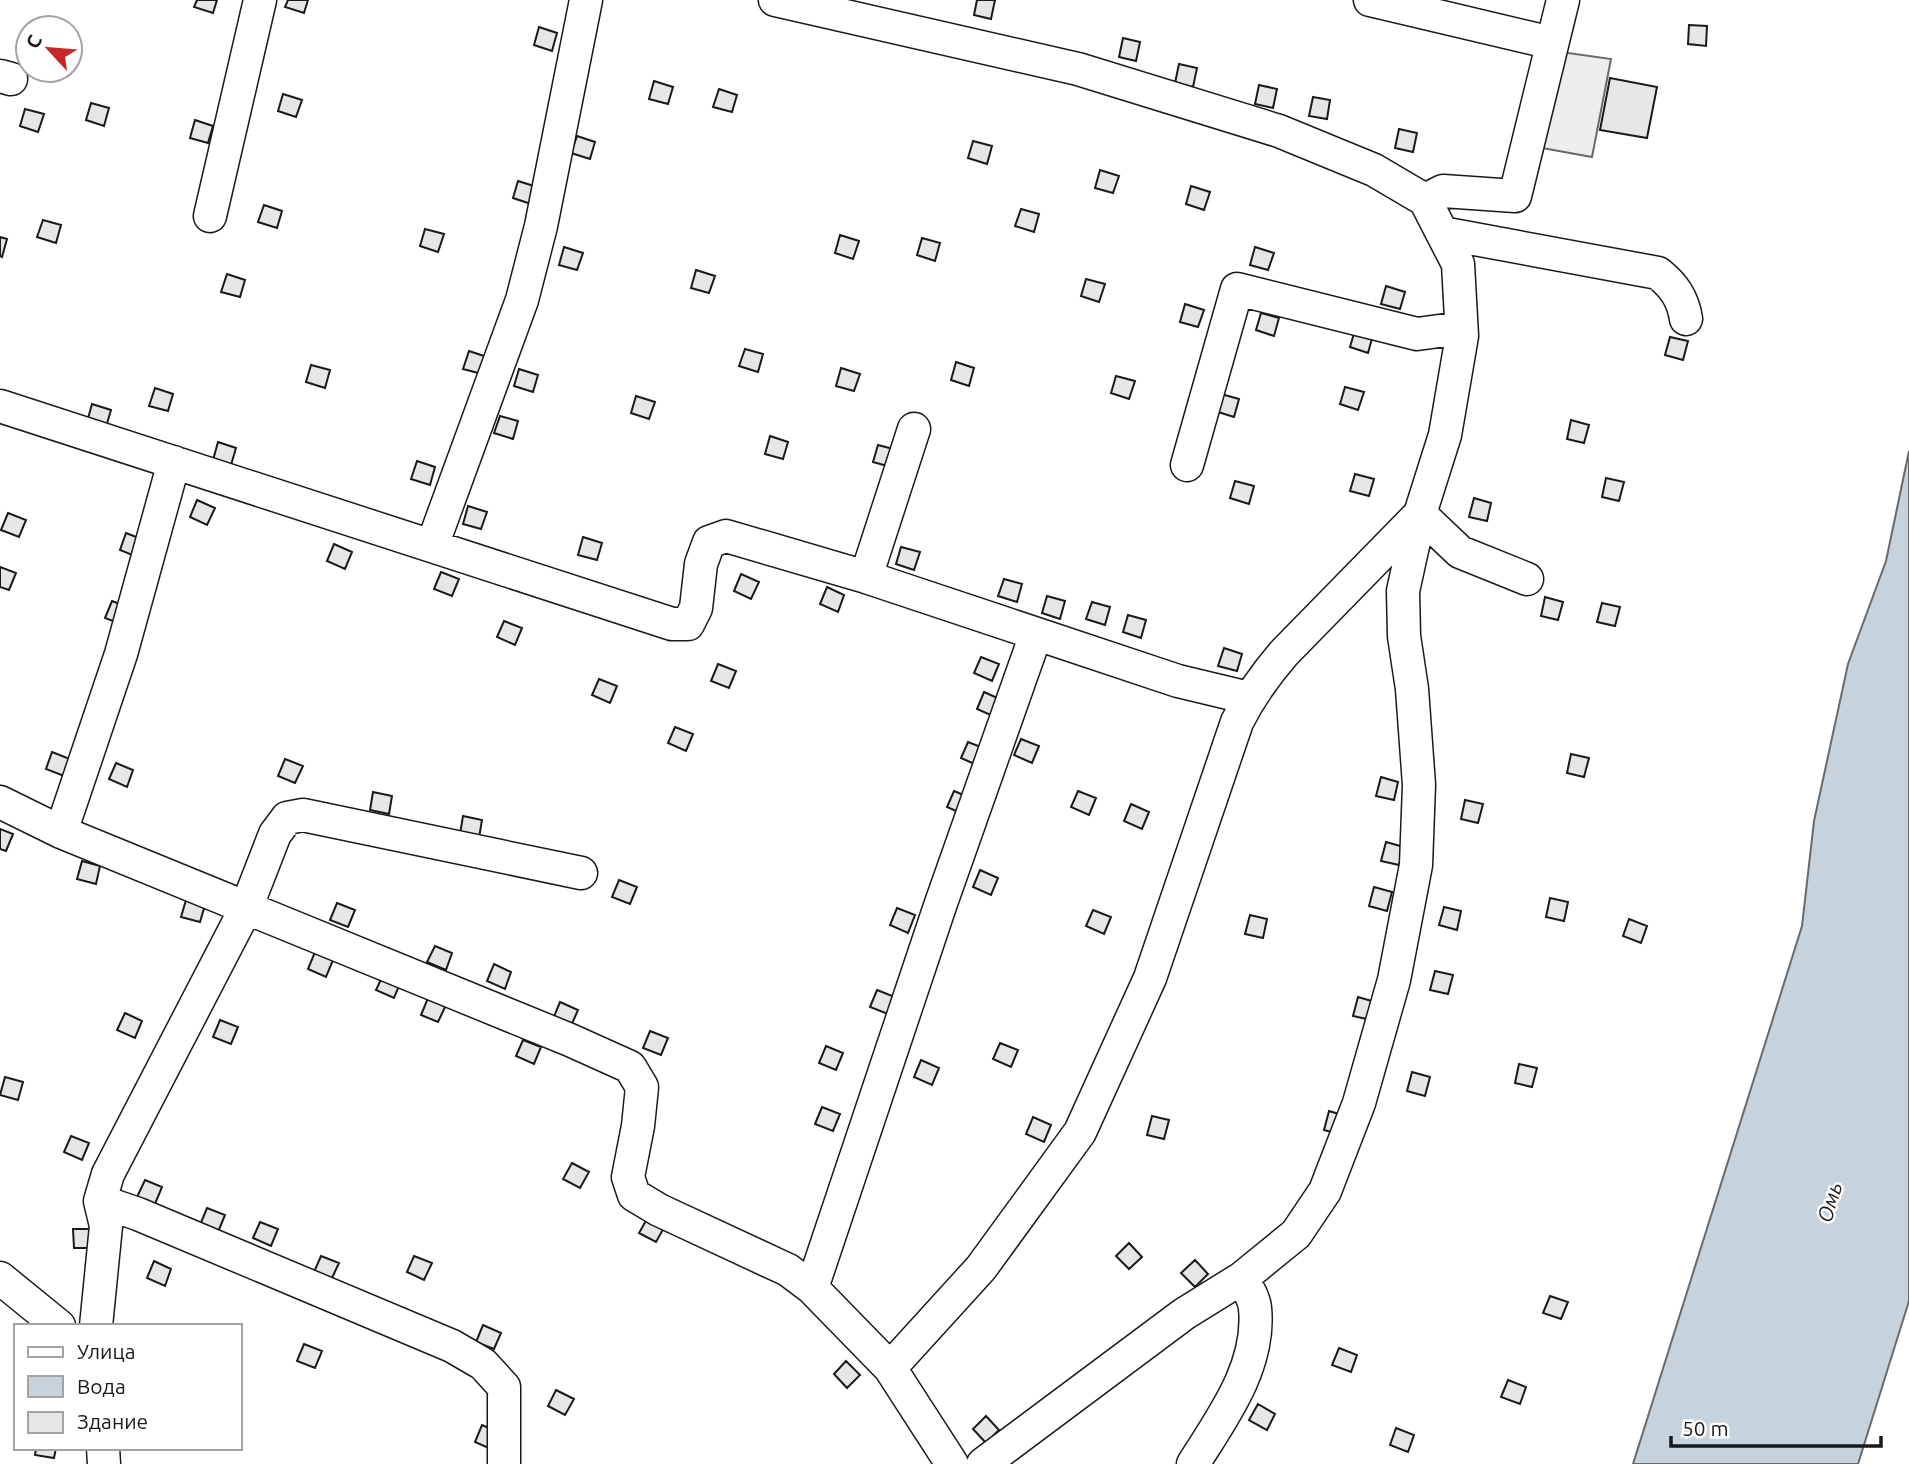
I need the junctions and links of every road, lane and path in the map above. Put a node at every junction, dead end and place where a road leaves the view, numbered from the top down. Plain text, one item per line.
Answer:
1 (260, 0) edge
2 (586, 0) edge
3 (775, 0) edge
4 (1370, 0) edge
5 (1563, 0) edge
6 (1552, 43) junction
7 (1425, 200) junction
8 (210, 216) dead end
9 (1442, 233) junction
10 (1686, 318) dead end
11 (1461, 328) junction
12 (0, 406) edge
13 (914, 429) dead end
14 (174, 462) junction
15 (1187, 465) dead end
16 (1420, 513) junction
17 (432, 546) junction
18 (866, 577) junction
19 (1527, 579) dead end
20 (1037, 634) junction
21 (1249, 698) junction
22 (0, 802) edge
23 (61, 832) junction
24 (581, 873) dead end
25 (247, 906) junction
26 (100, 1201) junction
27 (0, 1278) edge
28 (1242, 1278) junction
29 (812, 1288) junction
30 (57, 1324) edge
31 (96, 1324) edge
32 (890, 1368) junction
33 (504, 1464) edge
34 (952, 1464) edge
35 (983, 1464) edge
36 (1193, 1464) edge

1 - 8 street
2 - 17 street
3 - 7 street
4 - 6 street
5 - 6 street
6 - 7 street
7 - 9 street
9 - 10 street
9 - 11 street
11 - 15 street
11 - 16 street
12 - 14 street
13 - 18 street
14 - 17 street
14 - 23 street
16 - 19 street
16 - 21 street
16 - 28 street
17 - 18 street
18 - 20 street
20 - 21 street
20 - 29 street
21 - 32 street
22 - 23 street
23 - 25 street
24 - 25 street
25 - 26 street
25 - 29 street
26 - 31 street
26 - 33 street
27 - 30 street
28 - 35 street
28 - 36 street
29 - 32 street
32 - 34 street

